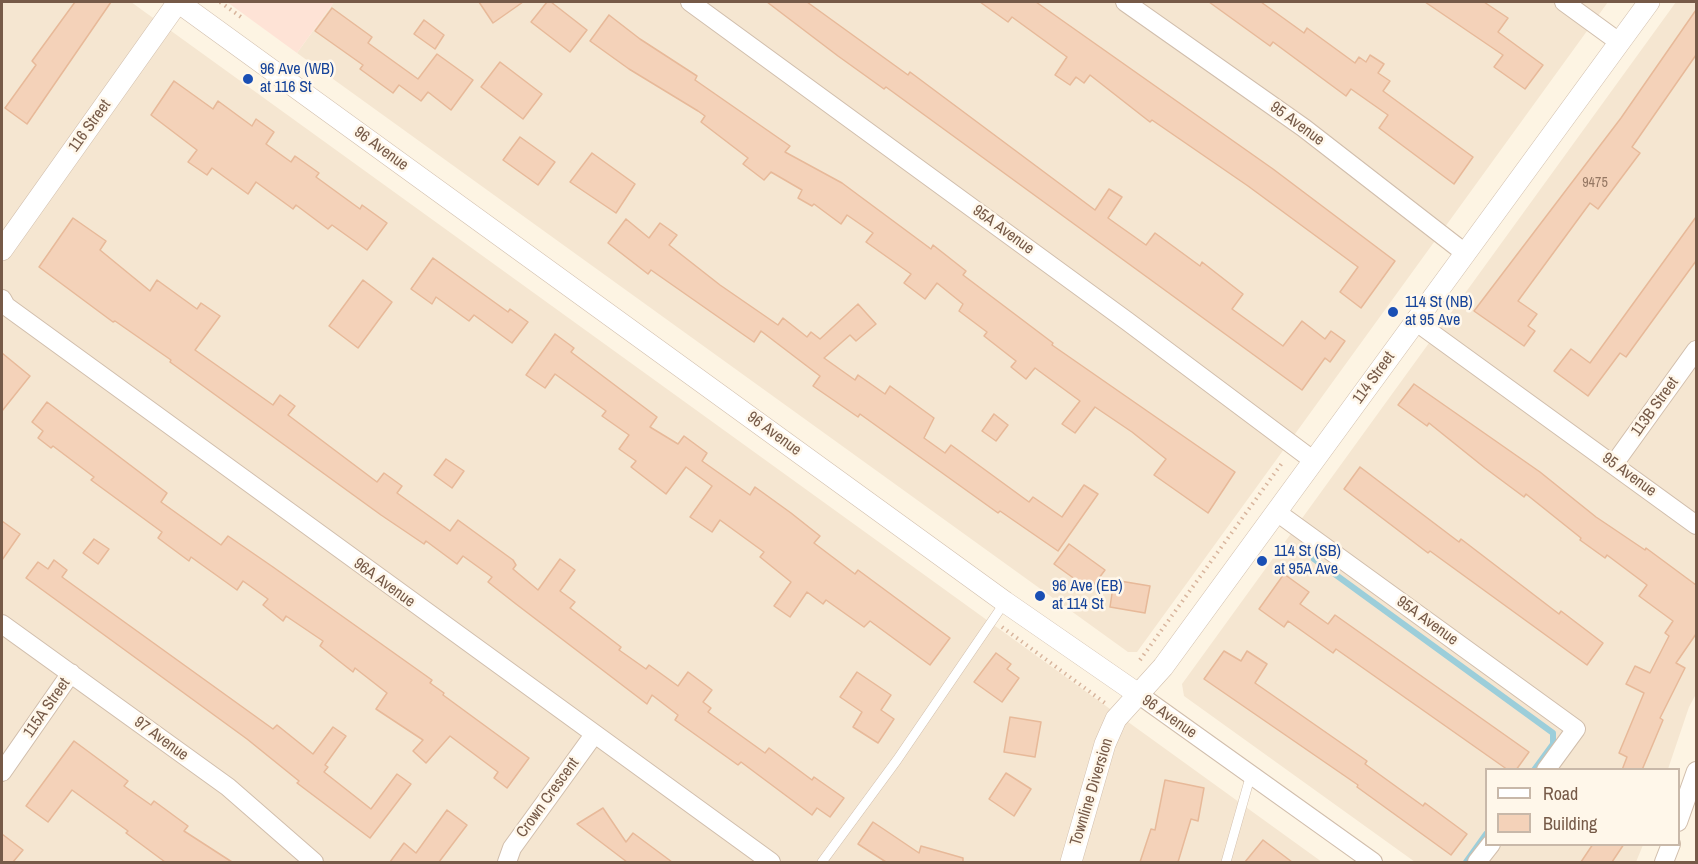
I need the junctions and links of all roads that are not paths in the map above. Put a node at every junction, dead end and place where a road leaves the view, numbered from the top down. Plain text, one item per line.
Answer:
1 (178, 2) edge
2 (690, 2) edge
3 (1125, 2) edge
4 (1564, 2) edge
5 (1649, 2) edge
6 (1619, 42) junction
7 (2, 250) edge
8 (1465, 253) junction
9 (2, 299) edge
10 (1414, 321) junction
11 (1696, 350) edge
12 (1314, 461) junction
13 (1614, 464) junction
14 (1278, 513) junction
15 (1696, 525) edge
16 (1005, 602) junction
17 (2, 624) edge
18 (71, 673) junction
19 (1138, 694) junction
20 (593, 736) junction
21 (1547, 768) edge
22 (1696, 771) edge
23 (2, 772) edge
24 (1251, 774) junction
25 (1680, 816) edge
26 (1489, 846) edge
27 (1670, 846) edge
28 (314, 862) edge
29 (507, 862) edge
30 (771, 862) edge
31 (822, 862) edge
32 (1071, 862) edge
33 (1226, 862) edge
34 (1373, 862) edge
35 (1477, 862) edge
36 (1664, 862) edge

1 - 7 street, 116 Street
1 - 16 street, 96 Avenue
2 - 12 street, 95A Avenue
3 - 8 street, 95 Avenue
4 - 6 street
5 - 6 street, 114 Street
6 - 8 street, 114 Street
8 - 10 street, 114 Street
9 - 20 street, 96A Avenue
10 - 12 street, 114 Street
10 - 13 street, 95 Avenue
11 - 13 street, 113B Street
12 - 14 street, 114 Street
13 - 15 street, 95 Avenue
14 - 19 street, 114 Street
14 - 21 street, 95A Avenue
16 - 19 street, 96 Avenue
16 - 31 lane
17 - 18 street, 97 Avenue
18 - 23 street, 115A Street
18 - 28 street, 97 Avenue
19 - 24 street, 96 Avenue
19 - 32 street, Townline Diversion
20 - 29 street, Crown Crescent
20 - 30 street, 96A Avenue
22 - 25 street
24 - 33 lane
24 - 34 street, 96 Avenue
26 - 35 street
27 - 36 street

